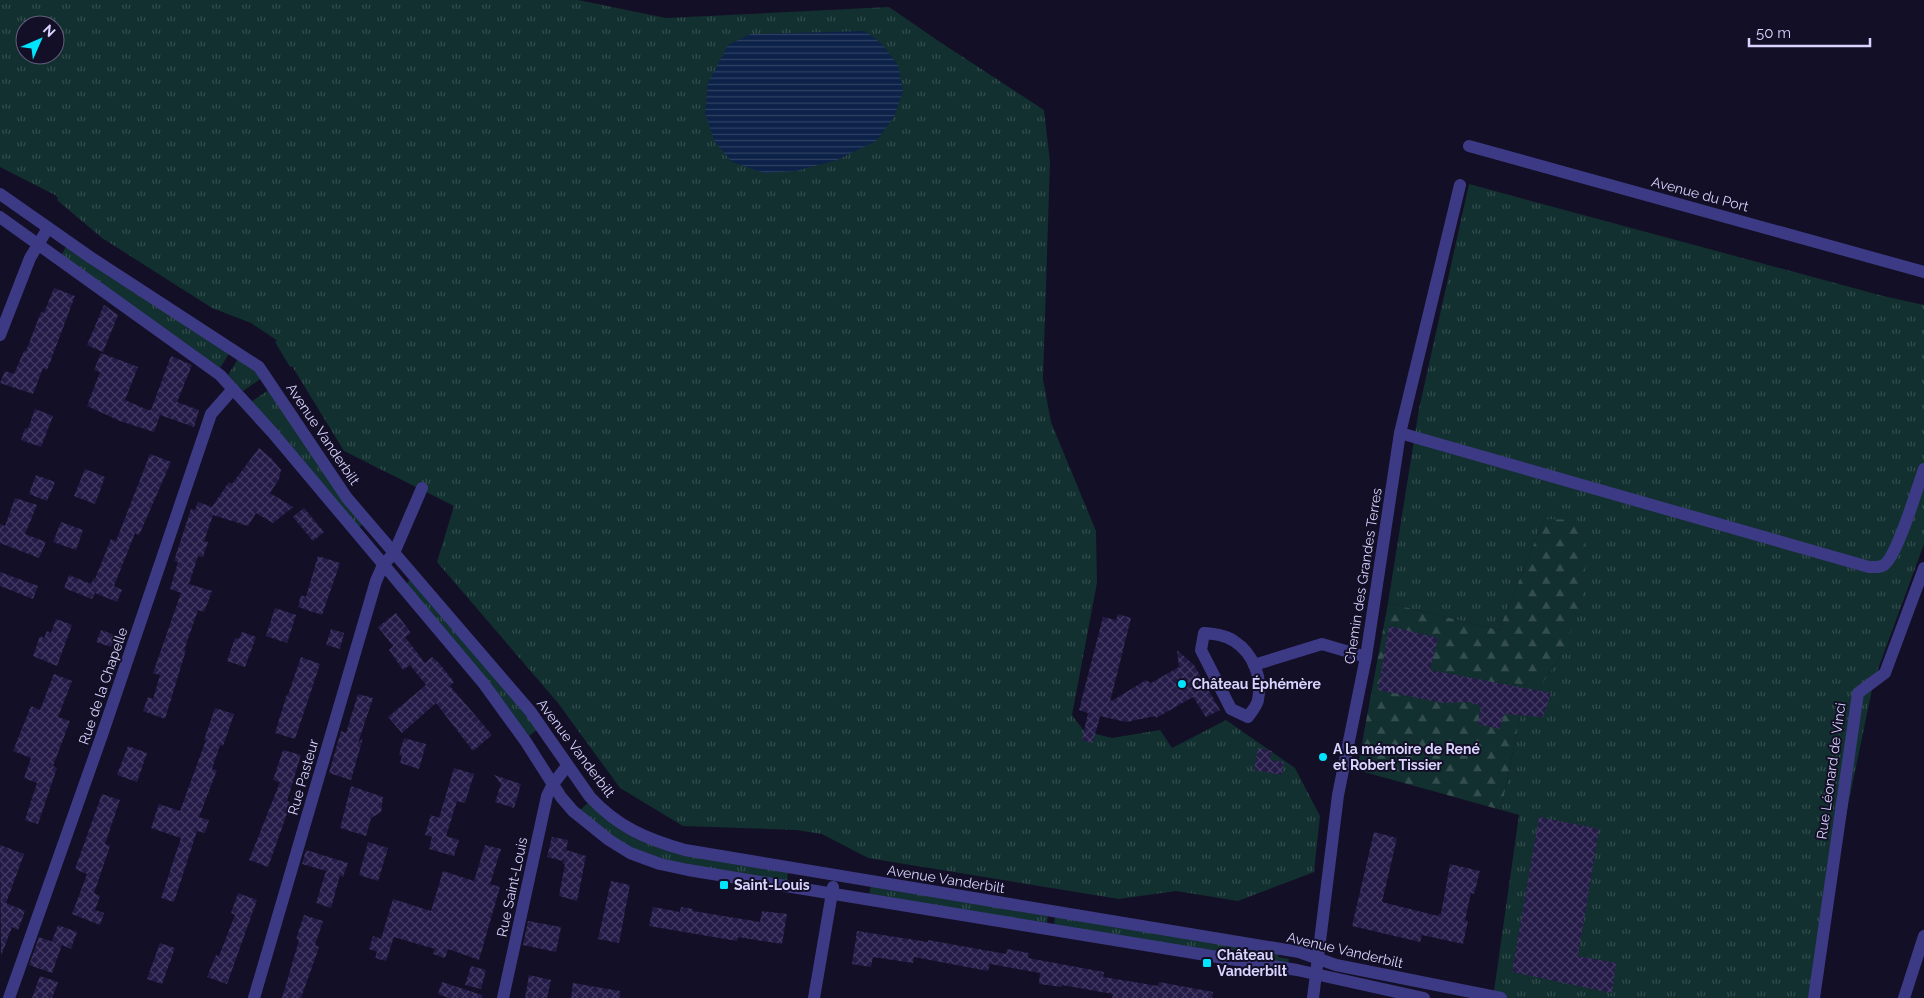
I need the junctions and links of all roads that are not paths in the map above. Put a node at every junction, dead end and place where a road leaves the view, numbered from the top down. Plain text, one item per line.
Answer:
1 (1469, 146) dead end
2 (1460, 185) dead end
3 (0, 194) edge
4 (0, 217) edge
5 (48, 228) junction
6 (38, 244) junction
7 (1924, 272) edge
8 (0, 335) edge
9 (233, 389) junction
10 (1400, 433) junction
11 (1924, 469) edge
12 (422, 488) dead end
13 (394, 553) junction
14 (383, 566) junction
15 (1924, 568) edge
16 (1366, 657) junction
17 (1254, 665) junction
18 (567, 766) junction
19 (553, 784) junction
20 (835, 876) junction
21 (832, 893) junction
22 (1924, 936) edge
23 (1318, 960) junction
24 (1316, 975) junction
25 (8, 998) edge
26 (254, 998) edge
27 (503, 998) edge
28 (814, 998) edge
29 (1313, 998) edge
30 (1424, 998) edge
31 (1501, 998) edge
32 (1814, 998) edge
33 (1904, 998) edge

1 - 7 street, Avenue du Port
2 - 10 street, Chemin des Grandes Terres
3 - 5 street, Avenue Vanderbilt
4 - 6 street
5 - 6 street
5 - 13 street, Avenue Vanderbilt
6 - 8 street
6 - 9 street
9 - 14 street
9 - 25 street, Rue de la Chapelle
10 - 11 street
10 - 16 street, Chemin des Grandes Terres
12 - 13 street, Rue Pasteur
13 - 14 street, Rue Pasteur
13 - 18 street, Avenue Vanderbilt
14 - 19 street
14 - 26 street, Rue Pasteur
15 - 32 street, Rue Léonard de Vinci
16 - 17 street
16 - 23 street, Chemin des Grandes Terres
17 - 17 street
18 - 19 street, Rue Saint-Louis
18 - 20 street, Avenue Vanderbilt
19 - 21 street
19 - 27 street, Rue Saint-Louis
20 - 21 street
20 - 23 street, Avenue Vanderbilt
21 - 24 street
21 - 28 street
22 - 33 street
23 - 24 street, Chemin des Grandes Terres
23 - 31 street, Avenue Vanderbilt
24 - 29 street, Chemin des Grandes Terres
24 - 30 street

